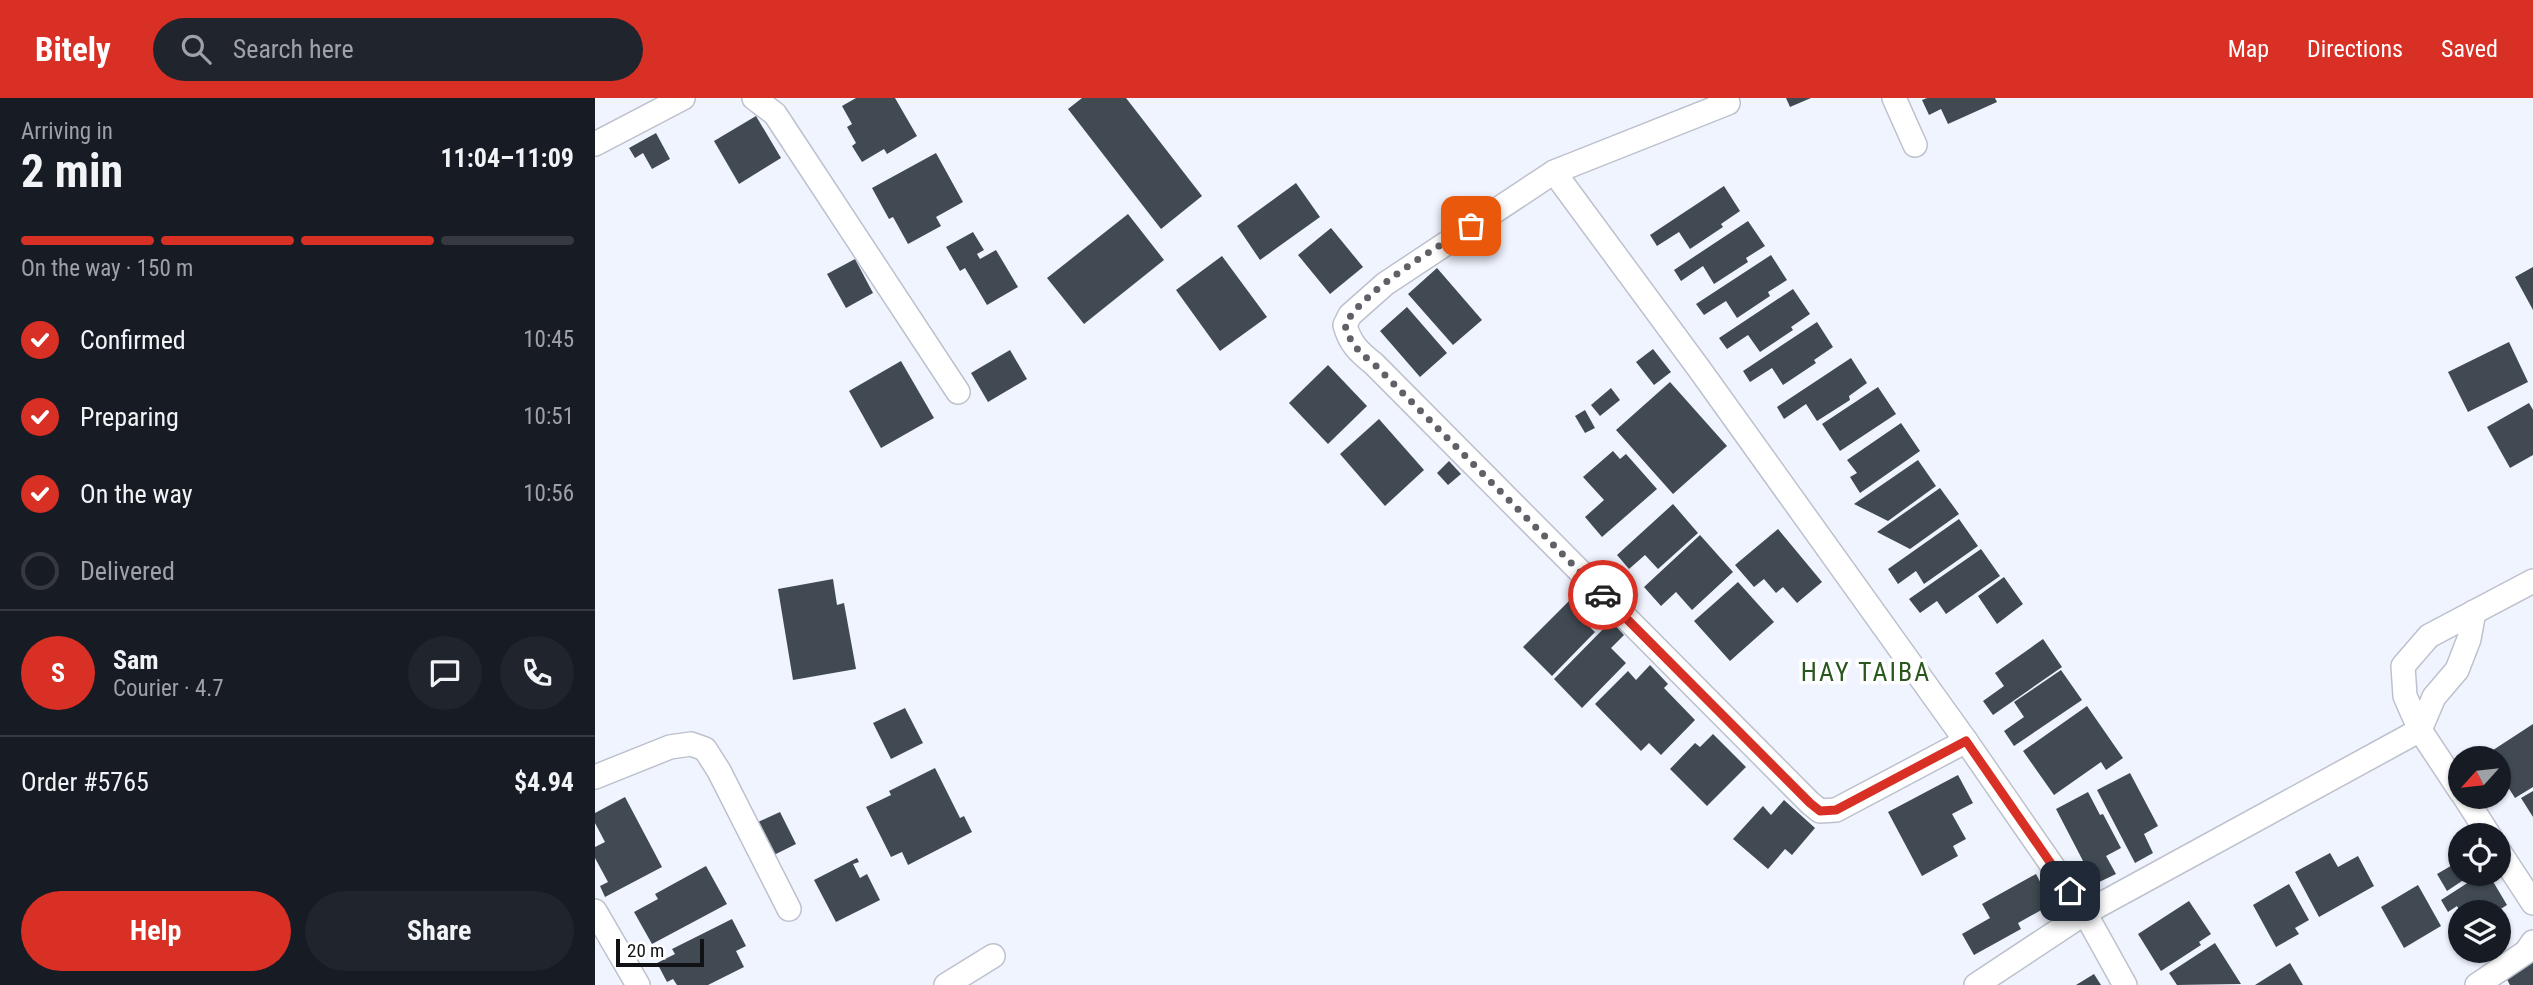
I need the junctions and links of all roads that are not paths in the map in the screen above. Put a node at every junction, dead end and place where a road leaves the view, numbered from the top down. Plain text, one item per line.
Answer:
1 (683, 98) edge
2 (754, 98) edge
3 (1894, 98) edge
4 (1728, 103) dead end
5 (595, 144) edge
6 (1915, 145) dead end
7 (1554, 172) junction
8 (958, 392) dead end
9 (2533, 581) edge
10 (2474, 612) junction
11 (2420, 730) junction
12 (1966, 741) junction
13 (2448, 772) edge
14 (595, 776) edge
15 (2511, 869) edge
16 (2533, 903) edge
17 (789, 909) dead end
18 (595, 911) edge
19 (2085, 913) junction
20 (2533, 942) edge
21 (992, 956) dead end
22 (638, 985) edge
23 (946, 985) edge
24 (1976, 985) edge
25 (2125, 985) edge
26 (2477, 985) edge

1 - 5 street
2 - 8 street
3 - 6 street
4 - 7 street
7 - 12 street
7 - 12 street
9 - 10 street
10 - 11 street
10 - 11 street
11 - 13 street
11 - 19 street
12 - 19 street
14 - 17 street
15 - 16 street
18 - 22 street
19 - 24 street
19 - 25 street
20 - 26 street
21 - 23 street

